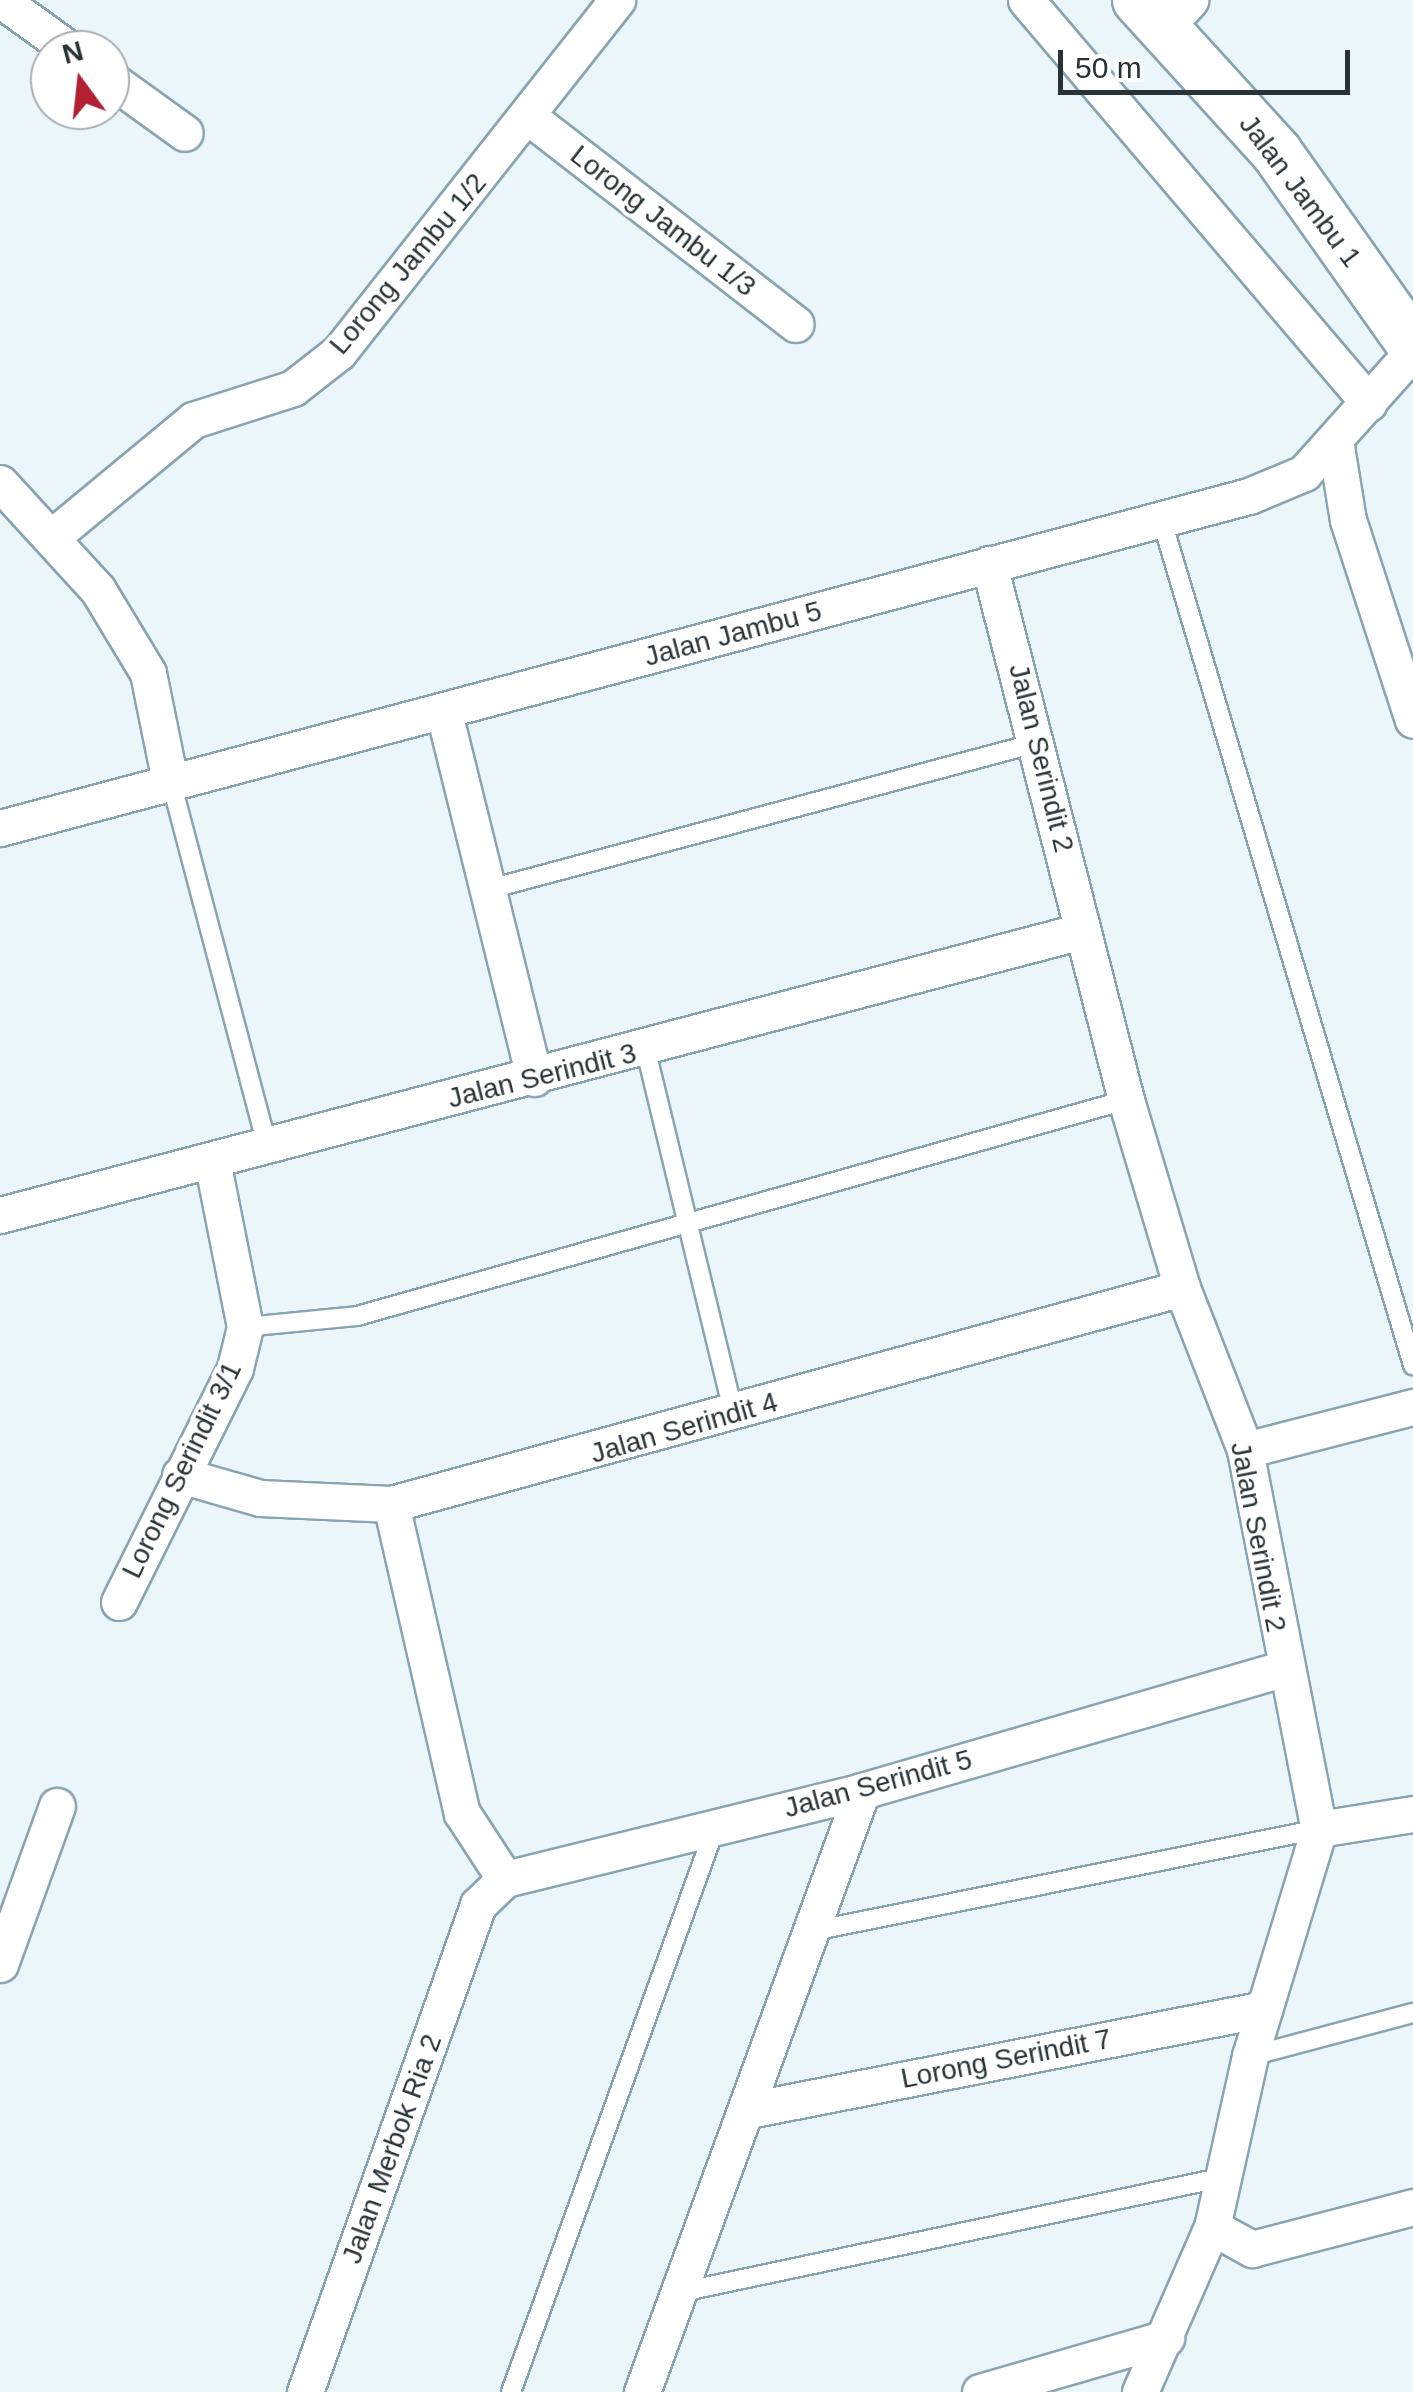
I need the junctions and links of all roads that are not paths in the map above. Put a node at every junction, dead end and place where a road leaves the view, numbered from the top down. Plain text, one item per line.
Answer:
1 (1, 0) edge
2 (617, 0) edge
3 (1026, 0) edge
4 (1164, 9) edge
5 (42, 30) edge
6 (130, 93) edge
7 (530, 118) junction
8 (185, 133) dead end
9 (796, 324) dead end
10 (1413, 348) edge
11 (1368, 403) junction
12 (1334, 440) junction
13 (0, 483) edge
14 (1162, 521) junction
15 (53, 536) junction
16 (988, 564) junction
17 (444, 713) junction
18 (1413, 720) edge
19 (1040, 742) junction
20 (169, 776) junction
21 (0, 828) edge
22 (486, 890) junction
23 (1082, 931) junction
24 (646, 1051) junction
25 (534, 1078) junction
26 (1126, 1100) junction
27 (267, 1145) junction
28 (212, 1160) junction
29 (0, 1215) edge
30 (689, 1228) junction
31 (1182, 1288) junction
32 (245, 1327) junction
33 (1413, 1365) edge
34 (1413, 1407) edge
35 (734, 1414) junction
36 (1245, 1450) junction
37 (180, 1475) junction
38 (390, 1504) junction
39 (119, 1602) dead end
40 (1284, 1668) junction
41 (862, 1791) junction
42 (56, 1806) dead end
43 (1413, 1814) edge
44 (715, 1828) junction
45 (1319, 1829) junction
46 (504, 1878) junction
47 (818, 1930) junction
48 (0, 1964) edge
49 (1264, 2009) junction
50 (1413, 2014) edge
51 (1250, 2056) junction
52 (749, 2110) junction
53 (1220, 2178) junction
54 (1413, 2207) edge
55 (1212, 2227) junction
56 (686, 2291) junction
57 (1166, 2338) junction
58 (305, 2392) edge
59 (512, 2392) edge
60 (642, 2392) edge
61 (980, 2392) edge
62 (1140, 2392) edge

1 - 5 street
2 - 7 street, Lorong Jambu 1/2
3 - 11 street
4 - 10 street, Jalan Jambu 1
6 - 8 street
7 - 9 street, Lorong Jambu 1/3
7 - 15 street, Lorong Jambu 1/2
10 - 11 street, Jalan Jambu 5
11 - 12 street, Jalan Jambu 5
12 - 14 street, Jalan Jambu 5
12 - 18 street
13 - 15 street
14 - 16 street, Jalan Jambu 5
14 - 33 lane
15 - 20 street
16 - 17 street, Jalan Jambu 5
16 - 19 street, Jalan Serindit 2
17 - 20 street, Jalan Jambu 5
17 - 22 street
19 - 22 lane
19 - 23 street, Jalan Serindit 2
20 - 21 street, Jalan Jambu 5
20 - 27 lane
22 - 25 street
23 - 24 street, Jalan Serindit 3
23 - 26 street, Jalan Serindit 2
24 - 25 street, Jalan Serindit 3
24 - 30 lane
25 - 27 street, Jalan Serindit 3
26 - 30 lane
26 - 31 street, Jalan Serindit 2
27 - 28 street, Jalan Serindit 3
28 - 29 street, Jalan Serindit 3
28 - 32 street, Lorong Serindit 3/1
30 - 32 lane
30 - 35 lane
31 - 35 street, Jalan Serindit 4
31 - 36 street, Jalan Serindit 2
32 - 37 street, Lorong Serindit 3/1
34 - 36 street
35 - 38 street, Jalan Serindit 4
36 - 40 street, Jalan Serindit 2
37 - 38 street, Jalan Serindit 4
37 - 39 street, Lorong Serindit 3/1
38 - 46 street
40 - 41 street, Jalan Serindit 5
40 - 45 street, Jalan Serindit 2
41 - 44 street, Jalan Serindit 5
41 - 47 street
42 - 48 street
43 - 45 street
44 - 46 street, Jalan Serindit 5
44 - 59 lane
45 - 47 lane
45 - 49 street, Jalan Serindit 2
46 - 58 street, Jalan Merbok Ria 2
47 - 52 street
49 - 51 street, Jalan Serindit 2
49 - 52 street, Lorong Serindit 7
50 - 51 lane
51 - 53 street, Jalan Serindit 2
52 - 56 street
53 - 55 street, Jalan Serindit 2
53 - 56 lane
54 - 55 street
55 - 57 street, Jalan Serindit 2
56 - 60 street
57 - 61 street
57 - 62 street, Jalan Serindit 2

